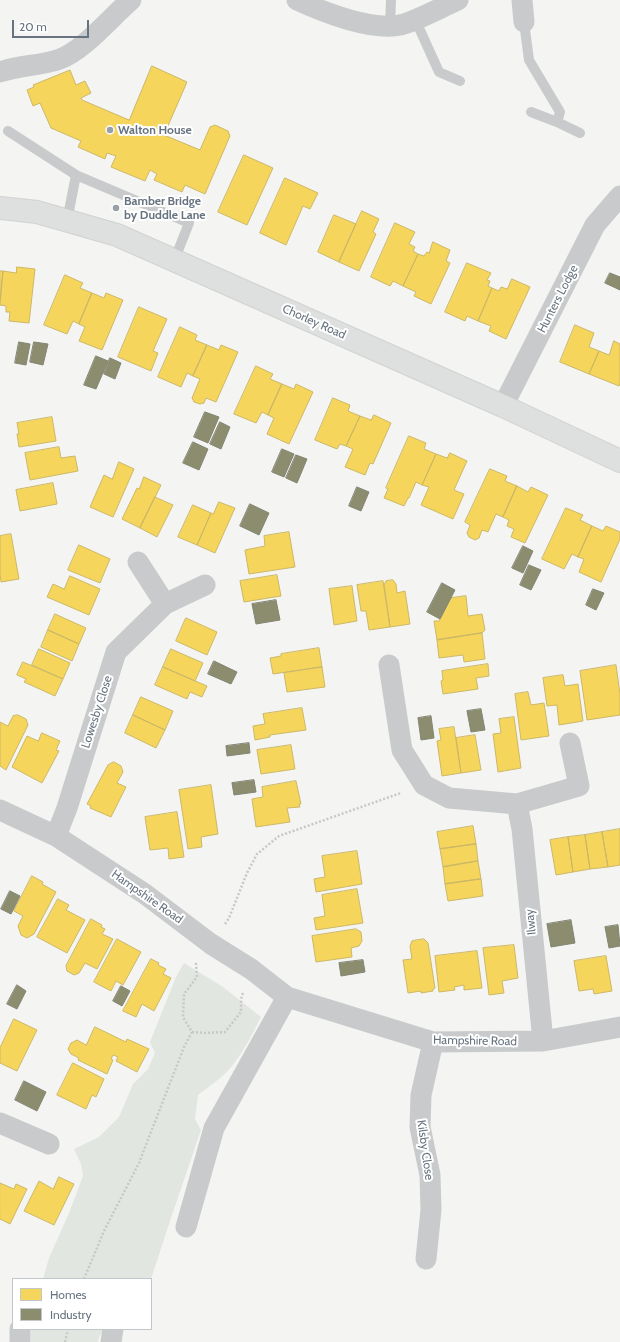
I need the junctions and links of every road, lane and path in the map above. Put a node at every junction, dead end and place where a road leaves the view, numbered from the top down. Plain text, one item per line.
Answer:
1 (131, 0) edge
2 (297, 0) edge
3 (391, 0) edge
4 (458, 0) edge
5 (522, 0) edge
6 (415, 19) junction
7 (524, 22) joint
8 (390, 26) junction
9 (0, 72) edge
10 (460, 81) dead end
11 (531, 112) dead end
12 (556, 122) junction
13 (8, 131) dead end
14 (580, 133) dead end
15 (76, 175) junction
16 (620, 196) edge
17 (0, 208) edge
18 (67, 221) junction
19 (174, 261) junction
20 (503, 406) junction
21 (620, 461) edge
22 (138, 562) dead end
23 (206, 585) dead end
24 (165, 604) junction
25 (389, 665) dead end
26 (570, 743) dead end
27 (424, 785) junction
28 (517, 804) junction
29 (2, 816) edge
30 (56, 836) junction
31 (211, 944) junction
32 (196, 964) dead end
33 (251, 969) junction
34 (287, 997) junction
35 (620, 1027) edge
36 (192, 1032) junction
37 (543, 1041) junction
38 (433, 1042) junction
39 (0, 1123) edge
40 (49, 1144) dead end
41 (186, 1227) dead end
42 (426, 1258) dead end
43 (84, 1278) edge
44 (20, 1330) edge
45 (68, 1330) edge
46 (114, 1330) edge
47 (20, 1342) edge
48 (65, 1342) edge
49 (111, 1342) edge

1 - 9 street
2 - 8 street
3 - 8 lane
4 - 6 street
5 - 7 street
6 - 8 street
6 - 10 lane
7 - 12 lane
11 - 12 lane
12 - 14 lane
13 - 15 lane
15 - 18 lane
15 - 19 lane
16 - 20 street, Hunters Lodge
17 - 18 main road, Chorley Road
18 - 19 main road, Chorley Road
19 - 20 main road, Chorley Road
20 - 21 main road, Chorley Road
22 - 24 street
23 - 24 street, Lowesby Close
24 - 30 street, Lowesby Close
25 - 27 street
26 - 28 street
27 - 28 street
27 - 31 path
28 - 37 street, Ilway
29 - 30 street, Hampshire Road
30 - 31 street, Hampshire Road
31 - 33 street, Hampshire Road
32 - 36 path
33 - 34 street, Hampshire Road
33 - 36 path
34 - 38 street, Hampshire Road
34 - 41 street
35 - 37 street, Hampshire Road
36 - 43 path
37 - 38 street, Hampshire Road
38 - 42 street, Kilsby Close
39 - 40 street
44 - 47 street
45 - 48 path
46 - 49 street

